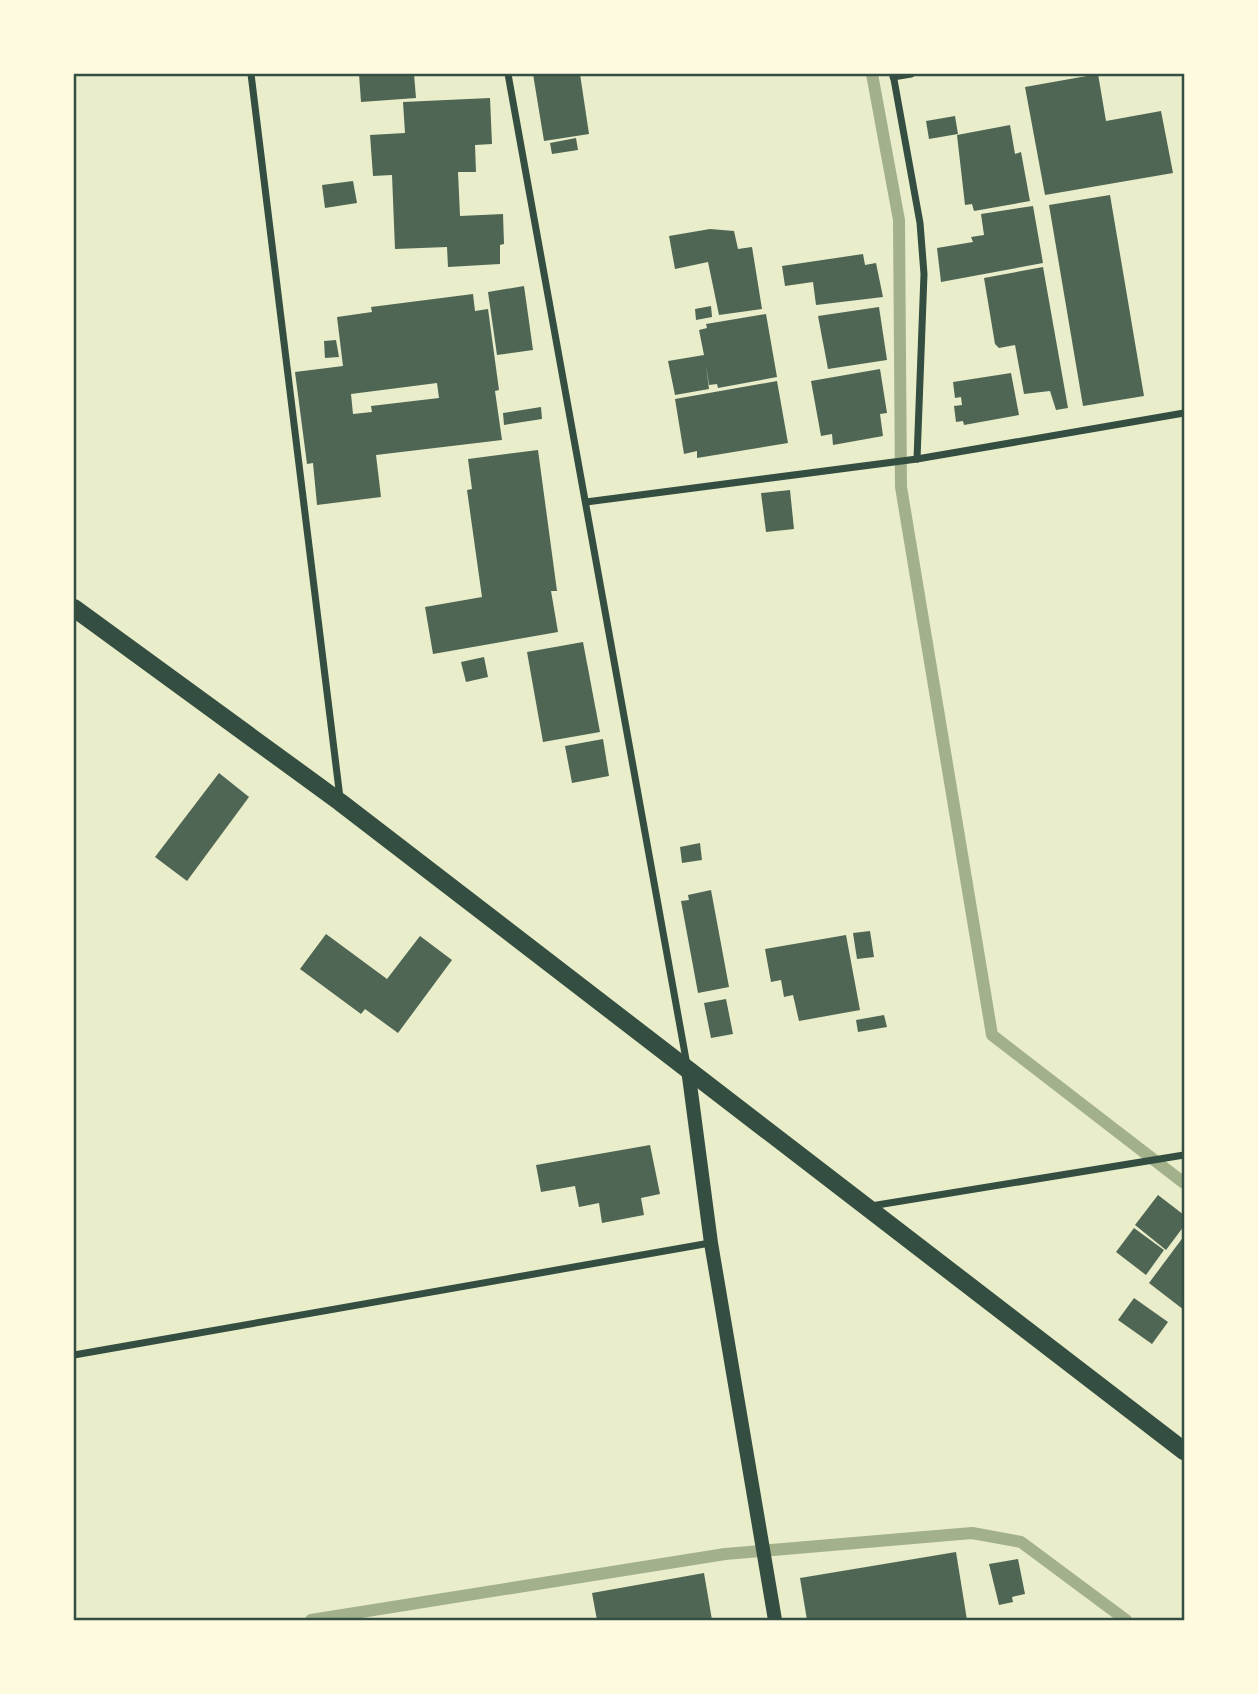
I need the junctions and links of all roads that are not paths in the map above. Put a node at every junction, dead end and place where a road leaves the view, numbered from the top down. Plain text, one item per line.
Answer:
1 (251, 74) edge
2 (508, 74) edge
3 (911, 74) edge
4 (893, 75) edge
5 (1185, 413) edge
6 (917, 459) junction
7 (586, 502) junction
8 (74, 608) edge
9 (340, 802) junction
10 (688, 1069) junction
11 (1185, 1155) edge
12 (865, 1207) junction
13 (711, 1243) junction
14 (74, 1355) edge
15 (1185, 1451) edge
16 (775, 1620) edge

1 - 9 street
2 - 7 street
3 - 4 street
4 - 6 street
5 - 6 street
6 - 7 street
7 - 10 street
8 - 9 main road
9 - 10 main road
10 - 12 main road
10 - 13 main road
11 - 12 street
12 - 15 main road
13 - 14 street
13 - 16 main road

